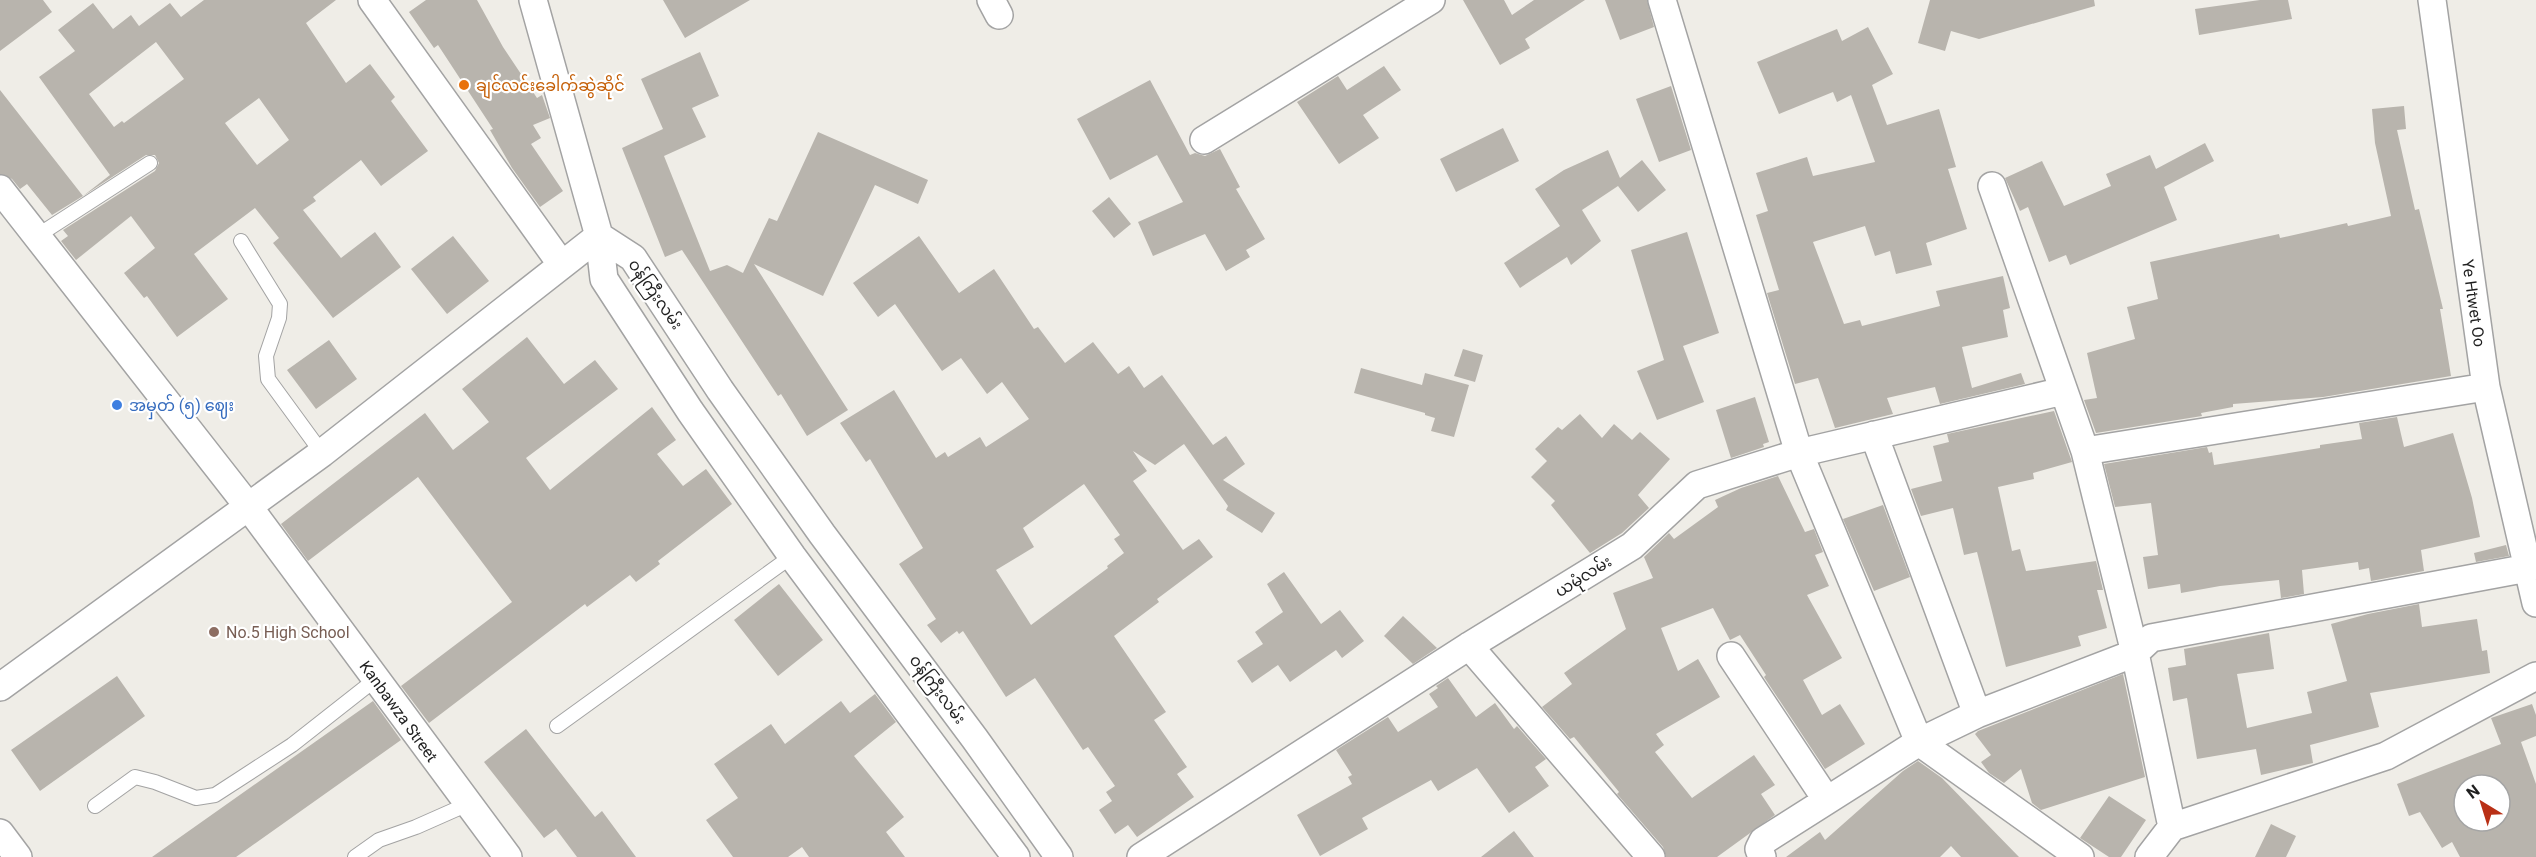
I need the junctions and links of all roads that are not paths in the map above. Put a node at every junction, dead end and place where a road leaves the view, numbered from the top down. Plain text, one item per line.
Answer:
1 (372, 0) edge
2 (533, 0) edge
3 (1431, 0) edge
4 (1662, 0) edge
5 (2432, 0) edge
6 (1204, 140) dead end
7 (150, 163) dead end
8 (1992, 186) dead end
9 (0, 189) edge
10 (36, 236) junction
11 (599, 236) junction
12 (241, 241) dead end
13 (562, 265) junction
14 (2486, 387) junction
15 (2063, 391) junction
16 (1874, 435) junction
17 (2085, 451) junction
18 (322, 453) junction
19 (1799, 453) junction
20 (248, 506) junction
21 (792, 556) junction
22 (2528, 568) junction
23 (2536, 603) edge
24 (1469, 646) junction
25 (2135, 653) junction
26 (1731, 656) dead end
27 (2536, 676) edge
28 (376, 679) junction
29 (0, 687) edge
30 (1977, 714) junction
31 (557, 726) dead end
32 (1919, 742) junction
33 (1826, 800) junction
34 (468, 804) junction
35 (95, 806) dead end
36 (2172, 827) junction
37 (0, 833) edge
38 (18, 857) edge
39 (355, 857) edge
40 (508, 857) edge
41 (1016, 857) edge
42 (1059, 857) edge
43 (1141, 857) edge
44 (1650, 857) edge
45 (1762, 857) edge
46 (2080, 857) edge
47 (2149, 857) edge

1 - 13 street
2 - 11 street
3 - 6 street
4 - 19 street
5 - 14 street, Ye Htwet Oo
7 - 10 lane
8 - 15 street
9 - 10 street, Kanbawza Street
10 - 20 street, Kanbawza Street
11 - 13 street
11 - 21 street, ဝန်ကြီးလမ်း
11 - 42 street, ဝန်ကြီးလမ်း
12 - 18 lane
13 - 18 street
14 - 17 street
14 - 22 street, Ye Htwet Oo
15 - 16 street, ယမုံလမ်း
15 - 17 street
16 - 19 street, ယမုံလမ်း
16 - 30 street
17 - 25 street
18 - 20 street
19 - 24 street, ယမုံလမ်း
19 - 32 street
20 - 28 street, Kanbawza Street
20 - 29 street
21 - 31 lane
21 - 41 street, ဝန်ကြီးလမ်း
22 - 23 street, Ye Htwet Oo
22 - 25 street
24 - 43 street, ယမုံလမ်း
24 - 44 street
25 - 30 street
25 - 36 street
26 - 33 street
27 - 36 street
28 - 34 street, Kanbawza Street
28 - 35 lane
30 - 32 street
32 - 33 street
32 - 46 street
33 - 45 street
34 - 39 lane
34 - 40 street, Kanbawza Street
36 - 47 street
37 - 38 street

